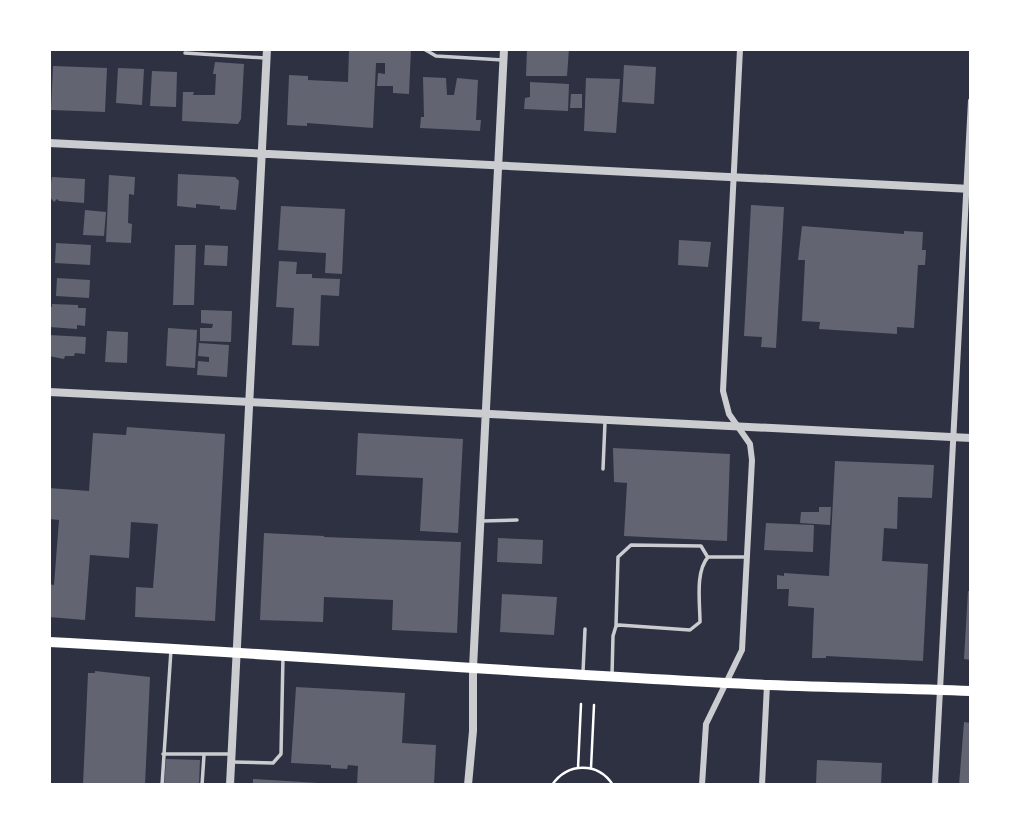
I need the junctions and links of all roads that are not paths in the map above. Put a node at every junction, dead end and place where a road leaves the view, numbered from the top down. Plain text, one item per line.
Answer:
1 (424, 49) edge
2 (504, 49) edge
3 (740, 49) edge
4 (185, 53) dead end
5 (267, 53) edge
6 (503, 60) junction
7 (971, 102) edge
8 (49, 143) edge
9 (262, 154) junction
10 (497, 165) junction
11 (733, 177) junction
12 (969, 188) edge
13 (49, 392) edge
14 (250, 402) junction
15 (485, 414) junction
16 (605, 420) junction
17 (737, 427) junction
18 (953, 437) junction
19 (971, 438) edge
20 (603, 469) dead end
21 (517, 520) dead end
22 (480, 521) junction
23 (708, 557) junction
24 (747, 557) junction
25 (616, 626) junction
26 (584, 629) dead end
27 (49, 642) edge
28 (172, 648) junction
29 (236, 651) junction
30 (283, 655) junction
31 (473, 668) junction
32 (583, 674) junction
33 (612, 676) junction
34 (726, 682) junction
35 (767, 685) junction
36 (940, 689) junction
37 (971, 691) edge
38 (163, 754) junction
39 (204, 755) junction
40 (231, 758) junction
41 (162, 785) edge
42 (202, 785) edge
43 (230, 785) edge
44 (468, 785) edge
45 (702, 785) edge
46 (762, 785) edge
47 (935, 785) edge

1 - 6 lane
2 - 6 street
3 - 11 street
4 - 5 lane
5 - 9 street
6 - 10 street
7 - 12 street
8 - 9 street
9 - 10 street
9 - 14 street
10 - 11 street
10 - 15 street
11 - 12 street
11 - 17 street
12 - 18 street
13 - 14 street
14 - 15 street
14 - 29 street
15 - 16 street
15 - 22 street
16 - 17 street
16 - 20 lane
17 - 18 street
17 - 24 street
18 - 19 street
18 - 36 street
21 - 22 lane
22 - 31 street
23 - 24 lane
23 - 25 lane
23 - 25 lane
24 - 34 street
25 - 33 lane
26 - 32 lane
27 - 28 main road
28 - 29 main road
28 - 38 lane
29 - 30 main road
29 - 40 street
30 - 31 main road
30 - 40 lane
31 - 32 main road
31 - 44 street
32 - 33 main road
33 - 34 main road
34 - 35 main road
34 - 45 street
35 - 36 main road
35 - 46 street
36 - 37 main road
36 - 47 street
38 - 39 lane
38 - 41 lane
39 - 40 lane
39 - 42 lane
40 - 43 street

